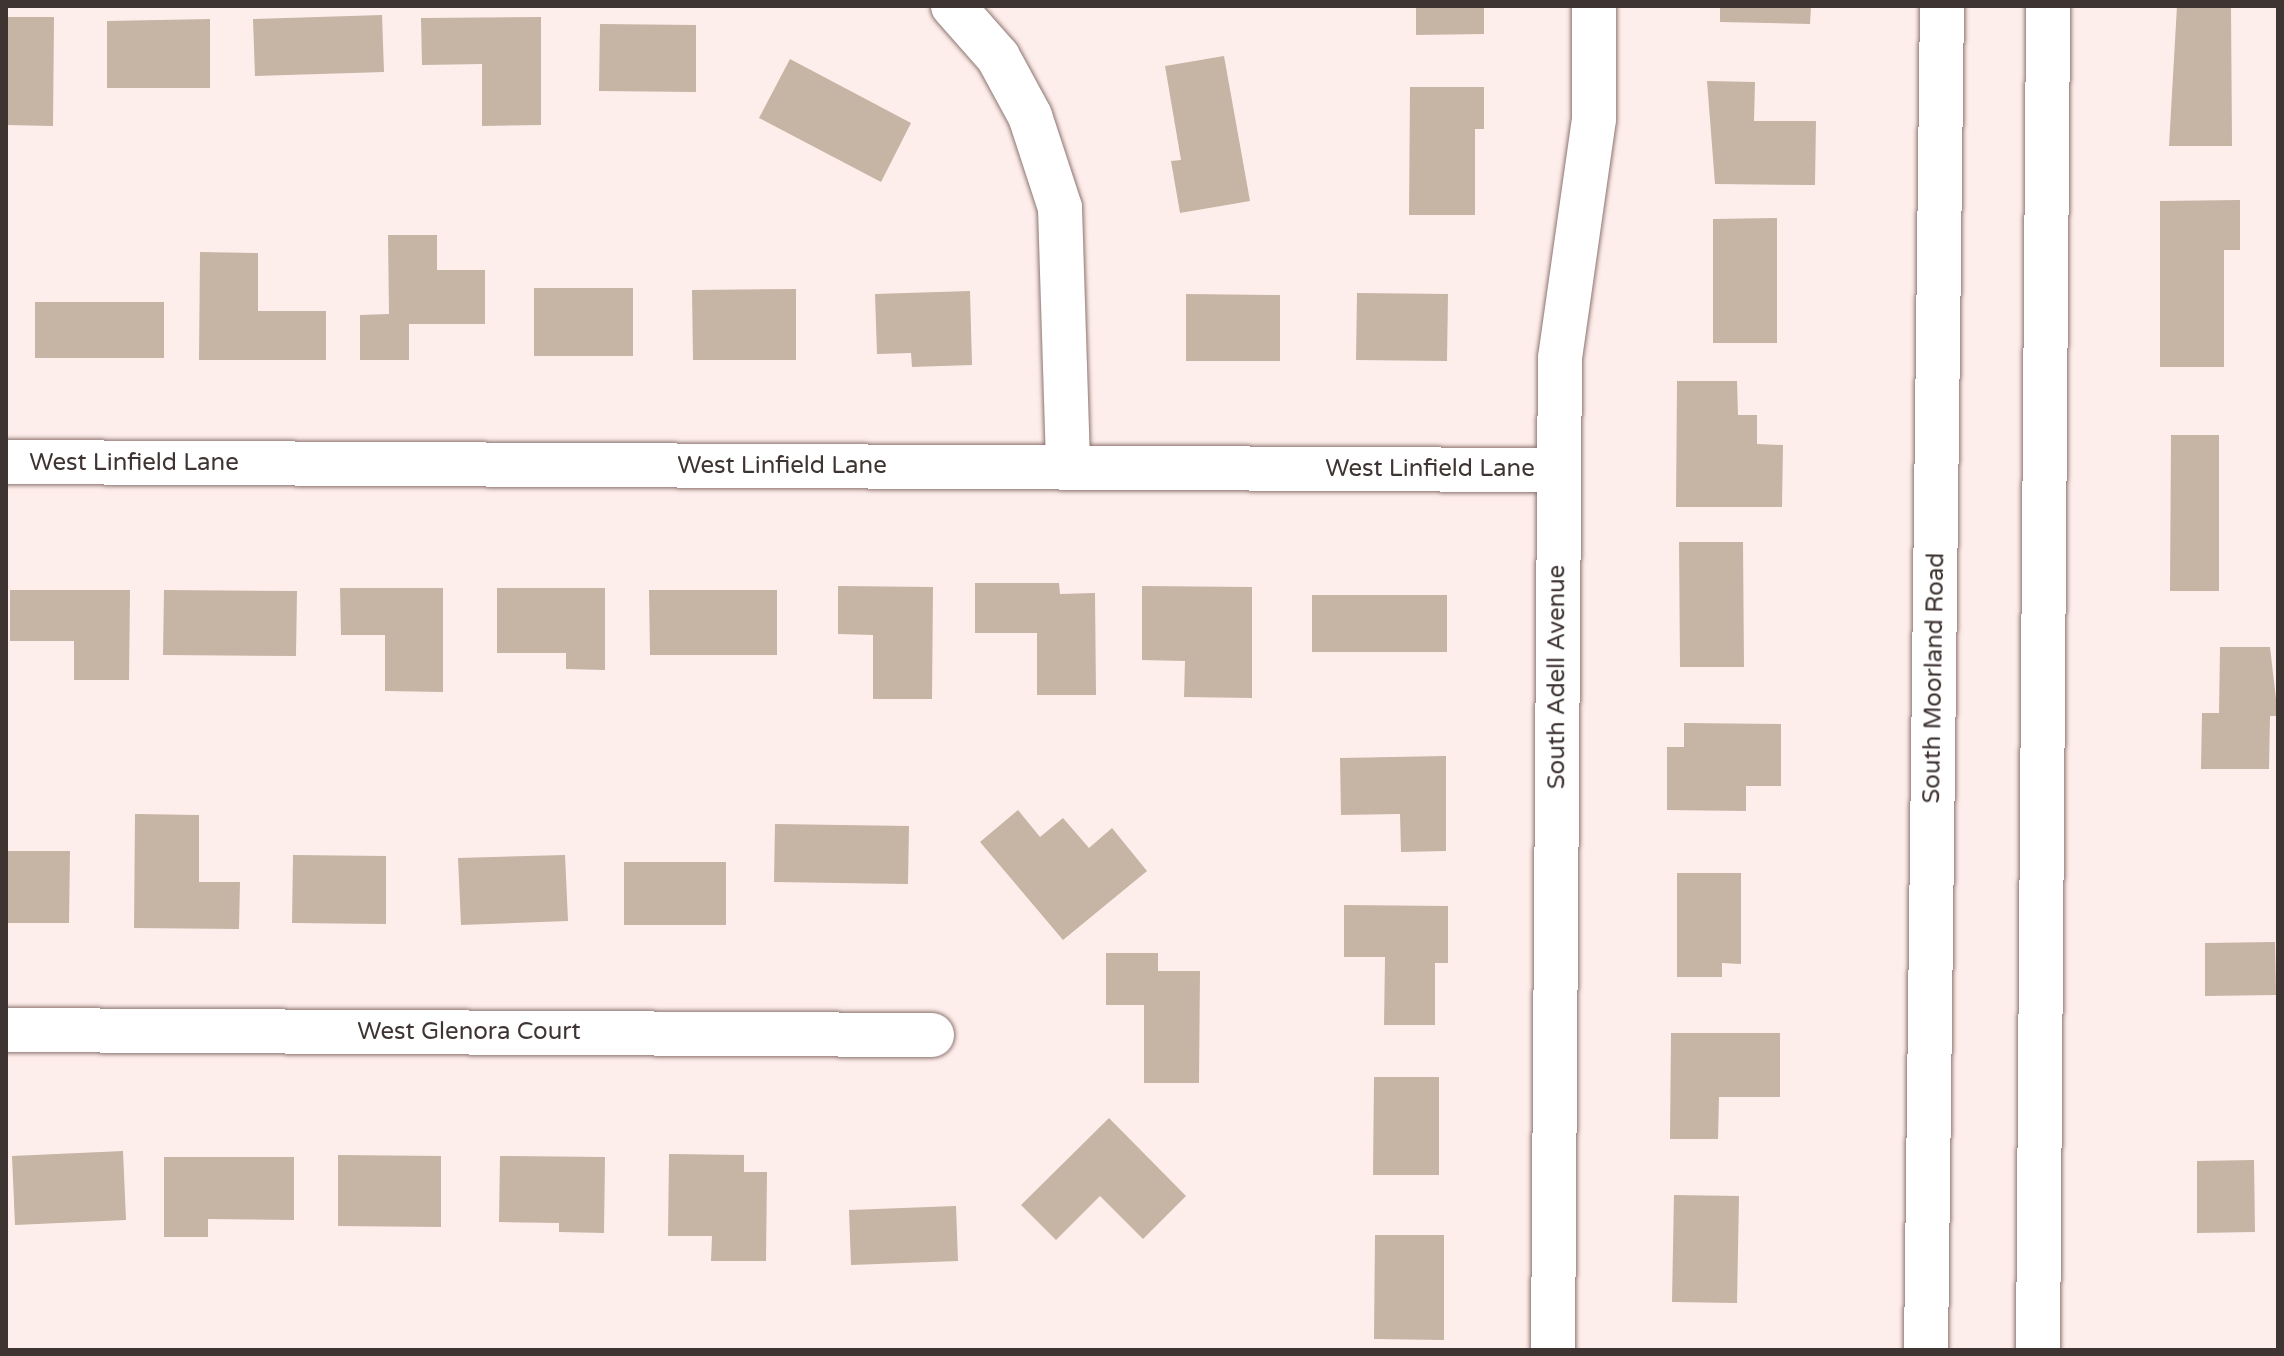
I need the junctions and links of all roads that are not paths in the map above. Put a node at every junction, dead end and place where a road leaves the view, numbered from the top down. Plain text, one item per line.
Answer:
1 (953, 6) edge
2 (1594, 6) edge
3 (1942, 6) edge
4 (2048, 6) edge
5 (6, 462) edge
6 (1068, 468) junction
7 (1558, 470) junction
8 (6, 1030) edge
9 (932, 1035) dead end
10 (1553, 1350) edge
11 (1926, 1350) edge
12 (2038, 1350) edge

1 - 6 street
2 - 7 street, South Adell Avenue
3 - 11 street, South Moorland Road
4 - 12 street
5 - 6 street, West Linfield Lane
6 - 7 street, West Linfield Lane
7 - 10 street, South Adell Avenue
8 - 9 street, West Glenora Court

